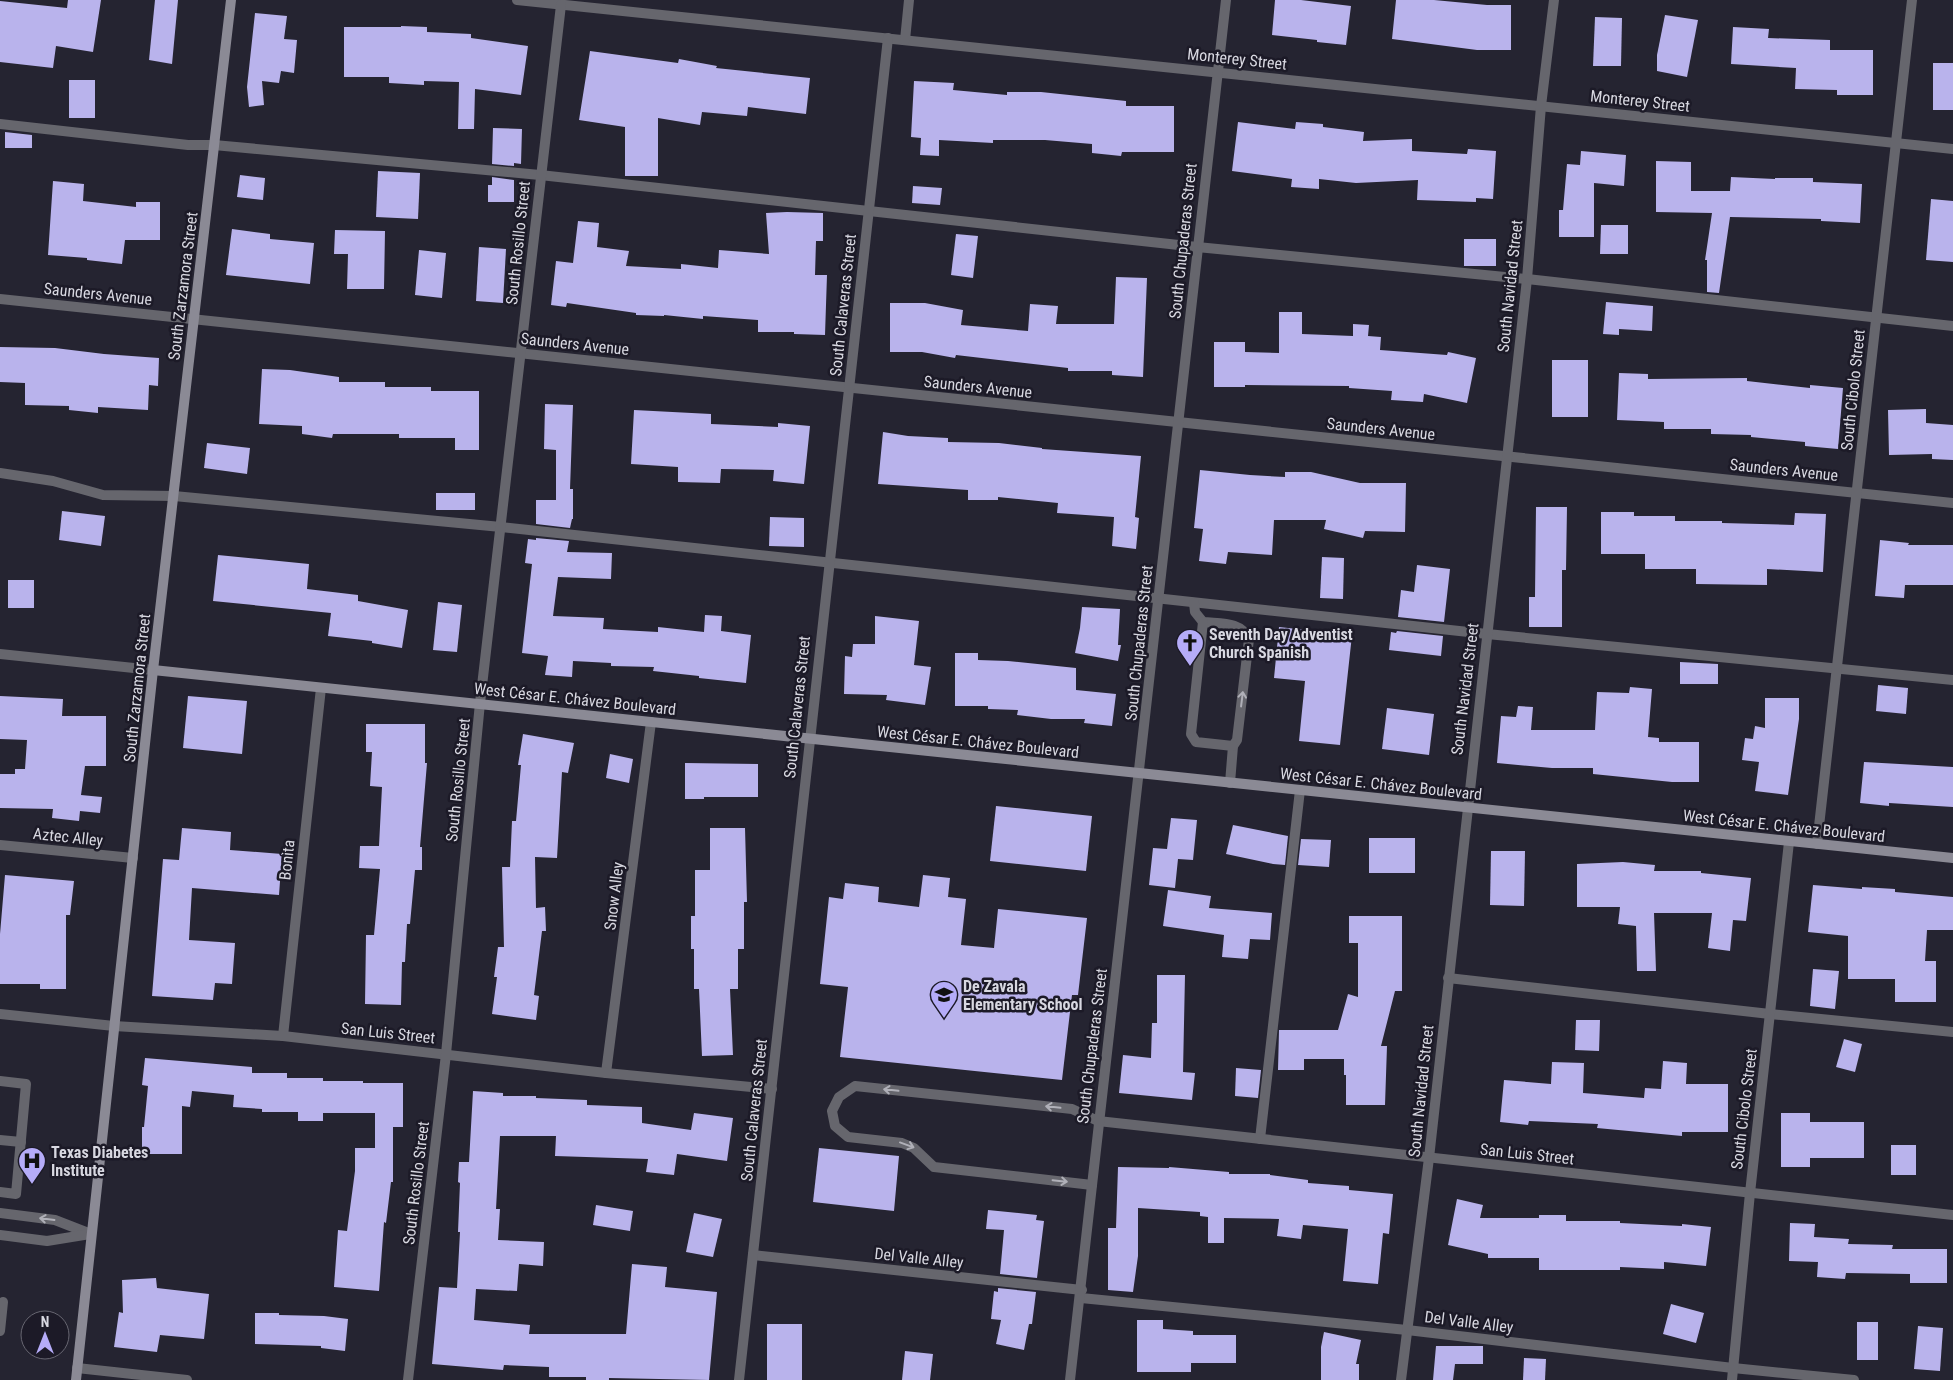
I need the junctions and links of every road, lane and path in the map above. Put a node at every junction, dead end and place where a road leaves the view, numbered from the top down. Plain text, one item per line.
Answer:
1 (231, 0) edge
2 (517, 0) edge
3 (909, 0) edge
4 (1226, 0) edge
5 (1554, 0) edge
6 (1912, 0) edge
7 (589, 4) edge
8 (561, 5) junction
9 (888, 38) junction
10 (905, 40) junction
11 (1217, 72) junction
12 (1541, 106) junction
13 (0, 124) edge
14 (1895, 143) junction
15 (214, 145) junction
16 (1953, 149) edge
17 (540, 175) junction
18 (869, 211) junction
19 (1197, 247) junction
20 (1527, 279) junction
21 (0, 299) edge
22 (1876, 318) junction
23 (194, 319) junction
24 (1953, 326) edge
25 (521, 353) junction
26 (849, 388) junction
27 (1178, 423) junction
28 (1507, 458) junction
29 (0, 473) edge
30 (1857, 493) junction
31 (174, 496) junction
32 (1953, 503) edge
33 (501, 526) junction
34 (829, 563) junction
35 (1159, 599) junction
36 (1194, 607) junction
37 (1203, 622) junction
38 (1487, 634) junction
39 (0, 654) edge
40 (1838, 668) junction
41 (153, 670) junction
42 (1953, 680) edge
43 (321, 688) junction
44 (480, 703) junction
45 (651, 722) junction
46 (809, 739) junction
47 (1232, 751) junction
48 (1139, 774) junction
49 (1230, 783) junction
50 (1300, 790) junction
51 (1467, 808) junction
52 (1789, 842) junction
53 (1817, 844) junction
54 (0, 845) edge
55 (133, 858) junction
56 (1953, 858) edge
57 (1448, 978) junction
58 (0, 1014) edge
59 (1770, 1014) junction
60 (114, 1026) junction
61 (1953, 1032) edge
62 (283, 1036) junction
63 (446, 1054) junction
64 (606, 1073) junction
65 (0, 1081) edge
66 (772, 1089) junction
67 (1098, 1121) junction
68 (1260, 1139) junction
69 (0, 1140) edge
70 (21, 1142) junction
71 (1428, 1158) junction
72 (1092, 1185) junction
73 (0, 1192) edge
74 (1750, 1193) junction
75 (0, 1213) edge
76 (1953, 1215) edge
77 (91, 1234) junction
78 (0, 1235) edge
79 (753, 1255) junction
80 (1081, 1294) junction
81 (3, 1302) dead end
82 (1407, 1330) junction
83 (0, 1331) edge
84 (77, 1368) junction
85 (1733, 1368) junction
86 (76, 1380) edge
87 (187, 1380) edge
88 (408, 1380) edge
89 (738, 1380) edge
90 (1070, 1380) edge
91 (1401, 1380) edge
92 (1732, 1380) edge
93 (1854, 1380) edge

1 - 15 street, South Zarzamora Street
2 - 8 street, Monterey Street
3 - 10 street
4 - 11 street, South Chupaderas Street
5 - 12 street, South Navidad Street
6 - 14 street, South Cibolo Street
7 - 8 street, Monterey Street
7 - 9 street, Monterey Street
8 - 17 street, South Rosillo Street
9 - 10 street, Monterey Street
9 - 18 street, South Calaveras Street
10 - 11 street, Monterey Street
11 - 12 street, Monterey Street
11 - 19 street, South Chupaderas Street
12 - 14 street, Monterey Street
12 - 20 street, South Navidad Street
13 - 15 street
14 - 16 street, Monterey Street
14 - 22 street, South Cibolo Street
15 - 17 street
15 - 23 street, South Zarzamora Street
17 - 18 street
17 - 25 street, South Rosillo Street
18 - 19 street
18 - 26 street, South Calaveras Street
19 - 20 street
19 - 27 street, South Chupaderas Street
20 - 22 street
20 - 28 street, South Navidad Street
21 - 23 street, Saunders Avenue
22 - 24 street
22 - 30 street, South Cibolo Street
23 - 25 street, Saunders Avenue
23 - 31 street, South Zarzamora Street
25 - 26 street, Saunders Avenue
25 - 33 street, South Rosillo Street
26 - 27 street, Saunders Avenue
26 - 34 street, South Calaveras Street
27 - 28 street, Saunders Avenue
27 - 35 street, South Chupaderas Street
28 - 30 street, Saunders Avenue
28 - 38 street, South Navidad Street
29 - 31 street
30 - 32 street, Saunders Avenue
30 - 40 street, South Cibolo Street
31 - 33 street
31 - 41 street, South Zarzamora Street
33 - 34 street
33 - 44 street, South Rosillo Street
34 - 35 street
34 - 46 street, South Calaveras Street
35 - 36 street
35 - 48 street, South Chupaderas Street
36 - 37 street
36 - 38 street
37 - 47 street
47 -> 37 street
38 - 40 street
38 - 51 street, South Navidad Street
39 - 41 street, West César E. Chávez Boulevard
40 - 42 street
40 - 53 street, South Cibolo Street
41 - 43 street, West César E. Chávez Boulevard
41 - 55 street, South Zarzamora Street
43 - 44 street, West César E. Chávez Boulevard
43 - 62 street, Bonita
44 - 45 street, West César E. Chávez Boulevard
44 - 63 street, South Rosillo Street
45 - 46 street, West César E. Chávez Boulevard
45 - 64 street, Snow Alley
46 - 48 street, West César E. Chávez Boulevard
46 - 66 street, South Calaveras Street
47 - 49 street
48 - 49 street, West César E. Chávez Boulevard
48 - 67 street, South Chupaderas Street
49 - 50 street, West César E. Chávez Boulevard
50 - 51 street, West César E. Chávez Boulevard
50 - 68 street
51 - 52 street, West César E. Chávez Boulevard
51 - 57 street, South Navidad Street
52 - 53 street, West César E. Chávez Boulevard
52 - 59 street, South Cibolo Street
53 - 56 street, West César E. Chávez Boulevard
54 - 55 street, Aztec Alley
55 - 60 street, South Zarzamora Street
57 - 59 street
57 - 71 street, South Navidad Street
58 - 60 street, San Luis Street
59 - 61 street
59 - 74 street, South Cibolo Street
60 - 62 street, San Luis Street
60 - 77 street, South Zarzamora Street
62 - 63 street, San Luis Street
63 - 64 street, San Luis Street
63 - 88 street, South Rosillo Street
64 - 66 street, San Luis Street
65 - 70 street
66 - 79 street, South Calaveras Street
67 - 68 street, San Luis Street
67 - 72 street, South Chupaderas Street
67 -> 72 street, San Luis Street
68 - 71 street, San Luis Street
69 - 70 street
70 - 73 street
71 - 74 street, San Luis Street
71 - 82 street, South Navidad Street
72 - 80 street, South Chupaderas Street
74 - 76 street, San Luis Street
74 - 85 street, South Cibolo Street
77 -> 75 street
77 - 78 street
77 - 84 street, South Zarzamora Street
79 - 80 street, Del Valle Alley
79 - 89 street, South Calaveras Street
80 - 82 street, Del Valle Alley
80 - 90 street, South Chupaderas Street
81 - 83 street
82 - 85 street, Del Valle Alley
82 - 91 street, South Navidad Street
84 - 86 street, South Zarzamora Street
84 - 87 street
85 - 92 street, South Cibolo Street
85 - 93 street, Del Valle Alley

